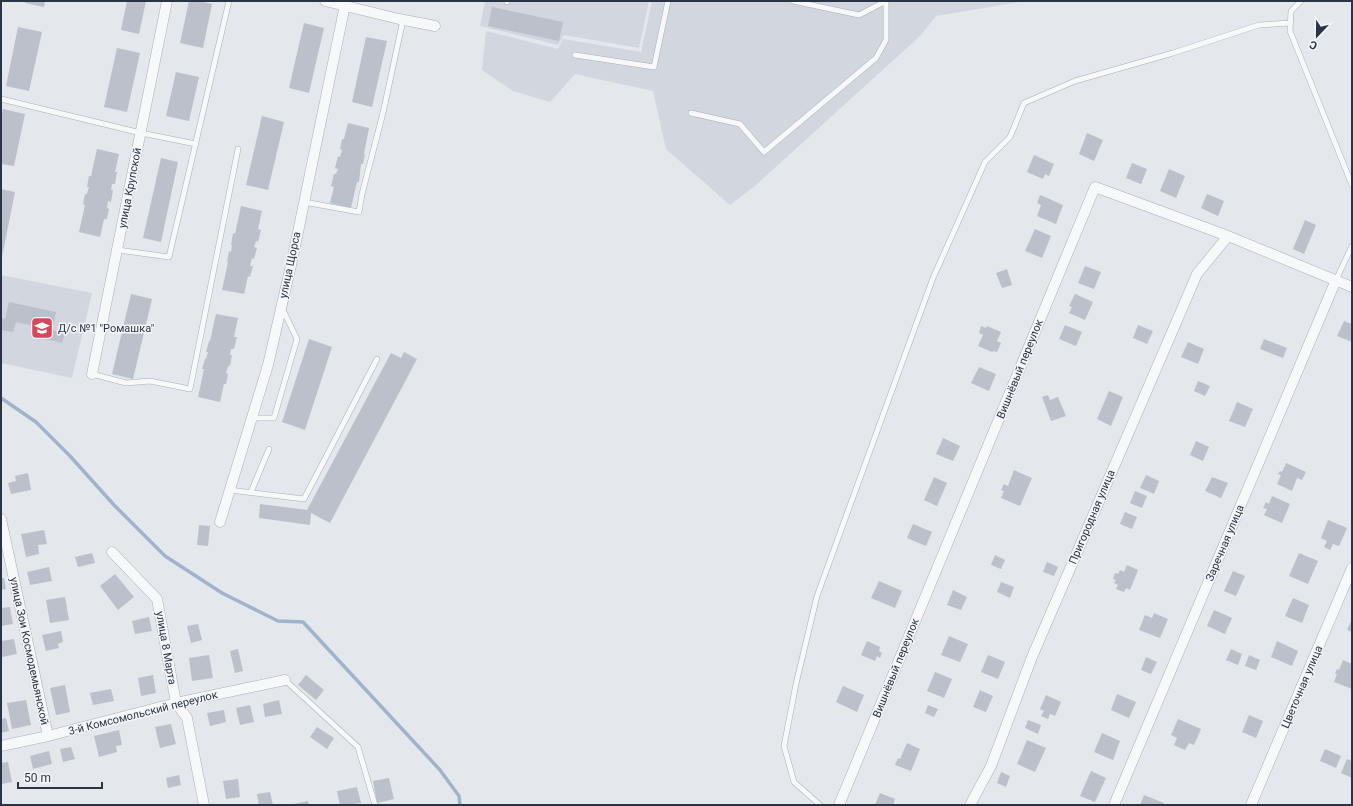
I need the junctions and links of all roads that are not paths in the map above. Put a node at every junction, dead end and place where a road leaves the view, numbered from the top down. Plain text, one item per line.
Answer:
1 (167, 1) edge
2 (229, 1) edge
3 (325, 1) edge
4 (668, 1) edge
5 (793, 1) edge
6 (886, 1) edge
7 (1301, 1) edge
8 (345, 5) junction
9 (403, 19) junction
10 (1290, 23) junction
11 (435, 26) dead end
12 (575, 54) dead end
13 (1, 99) edge
14 (691, 113) dead end
15 (141, 134) junction
16 (196, 144) junction
17 (238, 149) dead end
18 (1352, 185) edge
19 (304, 202) junction
20 (1228, 236) junction
21 (1352, 246) edge
22 (118, 250) junction
23 (1336, 280) junction
24 (1352, 287) edge
25 (281, 307) junction
26 (377, 359) dead end
27 (92, 374) joint
28 (252, 418) junction
29 (269, 449) dead end
30 (230, 490) junction
31 (251, 492) junction
32 (1, 519) edge
33 (220, 522) dead end
34 (112, 552) dead end
35 (1352, 568) edge
36 (285, 680) joint
37 (176, 703) junction
38 (48, 736) junction
39 (1, 746) edge
40 (204, 805) edge
41 (376, 805) edge
42 (820, 805) edge
43 (839, 805) edge
44 (970, 805) edge
45 (1114, 805) edge
46 (1251, 805) edge

1 - 15 street, улица Крупской
2 - 16 lane
3 - 8 street
4 - 12 lane
5 - 6 lane
6 - 14 lane
7 - 10 lane
8 - 9 street
8 - 19 street, улица Щорса
9 - 11 street
9 - 19 lane
10 - 18 lane
10 - 42 lane
13 - 15 lane
15 - 16 lane
15 - 22 street, улица Крупской
16 - 22 lane
17 - 27 lane
19 - 25 street, улица Щорса
20 - 23 street, Вишнёвый переулок
20 - 43 street, Вишнёвый переулок
20 - 44 street, Пригородная улица
21 - 23 lane
22 - 27 street, улица Крупской
23 - 24 street, Вишнёвый переулок
23 - 45 street, Заречная улица
25 - 28 street, улица Щорса
25 - 28 lane
26 - 31 lane
28 - 30 street, улица Щорса
29 - 31 lane
30 - 31 lane
30 - 33 street, улица Щорса
32 - 38 street, улица Зои Космодемьянской
34 - 37 street, улица 8 Марта
35 - 46 street, Цветочная улица
36 - 37 street, 3-й Комсомольский переулок
36 - 41 lane
37 - 38 street, 3-й Комсомольский переулок
37 - 40 street, улица 8 Марта
38 - 39 street, 3-й Комсомольский переулок

